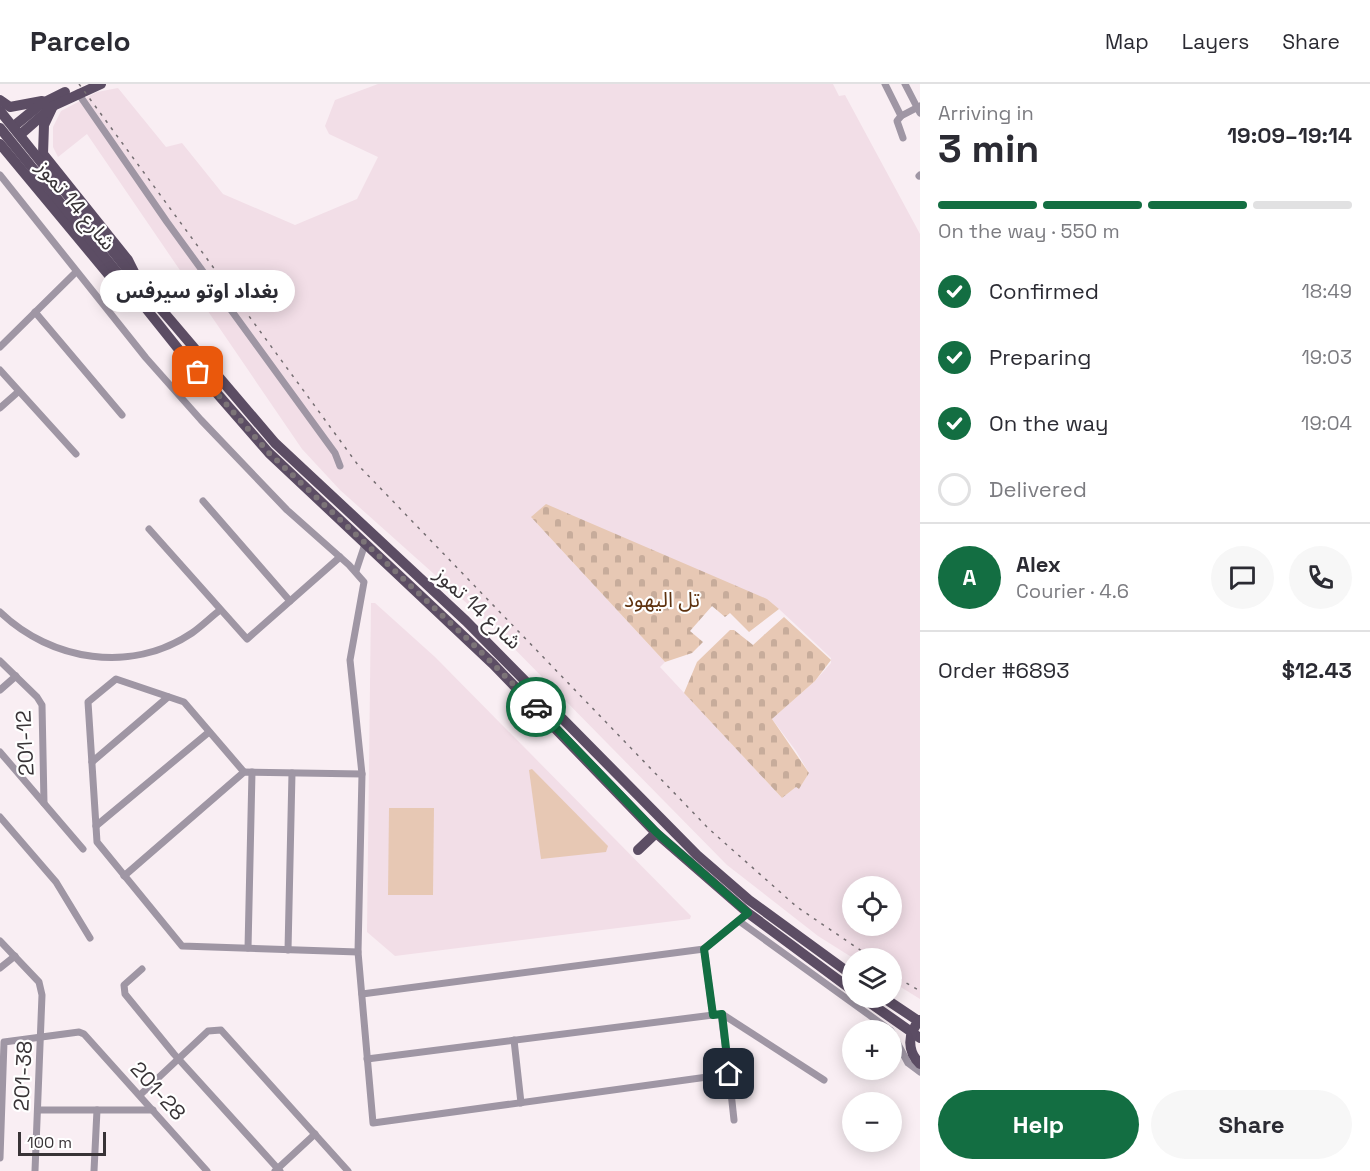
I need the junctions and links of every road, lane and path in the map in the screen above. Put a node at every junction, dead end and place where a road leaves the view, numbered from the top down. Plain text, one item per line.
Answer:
1 (101, 84) edge
2 (885, 84) edge
3 (905, 84) edge
4 (80, 89) edge
5 (0, 100) edge
6 (51, 103) junction
7 (919, 109) edge
8 (0, 111) edge
9 (901, 116) junction
10 (18, 130) dead end
11 (903, 138) dead end
12 (3, 139) edge
13 (0, 175) edge
14 (76, 272) junction
15 (123, 272) junction
16 (132, 283) junction
17 (35, 312) junction
18 (0, 347) edge
19 (0, 370) edge
20 (18, 392) junction
21 (0, 408) edge
22 (122, 415) dead end
23 (76, 454) dead end
24 (340, 466) dead end
25 (203, 501) dead end
26 (149, 529) dead end
27 (365, 544) junction
28 (340, 557) junction
29 (356, 572) junction
30 (290, 601) junction
31 (220, 610) junction
32 (0, 612) edge
33 (0, 661) edge
34 (16, 676) junction
35 (0, 690) edge
36 (168, 697) junction
37 (210, 732) junction
38 (0, 752) edge
39 (92, 762) junction
40 (244, 772) junction
41 (252, 772) junction
42 (292, 773) junction
43 (362, 774) junction
44 (44, 803) junction
45 (0, 817) edge
46 (96, 826) junction
47 (656, 832) junction
48 (83, 849) dead end
49 (638, 850) dead end
50 (124, 876) junction
51 (748, 913) junction
52 (739, 921) junction
53 (90, 938) dead end
54 (0, 941) edge
55 (248, 948) junction
56 (704, 949) junction
57 (288, 950) junction
58 (358, 952) junction
59 (15, 956) junction
60 (0, 968) edge
61 (842, 968) edge
62 (142, 969) dead end
63 (842, 983) edge
64 (362, 994) junction
65 (877, 1008) edge
66 (900, 1008) edge
67 (722, 1014) junction
68 (713, 1015) junction
69 (876, 1020) edge
70 (920, 1021) edge
71 (41, 1038) junction
72 (920, 1038) edge
73 (514, 1040) junction
74 (902, 1052) edge
75 (367, 1059) junction
76 (179, 1060) junction
77 (920, 1064) edge
78 (920, 1072) edge
79 (729, 1074) junction
80 (824, 1080) dead end
81 (140, 1095) junction
82 (521, 1103) junction
83 (38, 1110) junction
84 (97, 1110) junction
85 (153, 1110) junction
86 (734, 1120) dead end
87 (315, 1134) junction
88 (0, 1158) edge
89 (278, 1170) edge
90 (34, 1171) edge
91 (94, 1171) edge
92 (207, 1171) edge
93 (348, 1171) edge

1 - 4 main road
2 - 9 street
3 - 7 street
4 - 6 main road
4 - 24 street
5 - 6 main road
6 - 10 main road
6 - 16 main road
7 - 9 street
8 - 15 main road, bridge
9 - 11 street
12 - 15 main road, bridge
12 - 16 main road, شارع 14 تموز
13 - 14 street
14 - 17 street
14 - 28 street
15 - 16 main road, شارع 14 تموز
16 - 27 main road, شارع 14 تموز
16 - 61 main road, شارع 14 تموز
17 - 18 street
17 - 22 street
19 - 20 street
20 - 21 street
20 - 23 street
25 - 30 street
26 - 31 street
27 - 29 street
27 - 47 main road, شارع 14 تموز
28 - 29 street
28 - 30 street
29 - 43 street
30 - 31 street
31 - 32 street
33 - 34 street, 201-12
34 - 35 street
34 - 44 street, 201-12
36 - 37 street
36 - 39 street
36 - 39 street
37 - 40 street
37 - 46 street
38 - 44 street
39 - 46 street
40 - 41 street
40 - 50 street
41 - 42 street
41 - 55 street
42 - 43 street
42 - 57 street
43 - 58 street
44 - 48 street
45 - 53 street
46 - 50 street
47 - 49 main road
47 - 51 main road, شارع 14 تموز
50 - 55 street
51 - 52 street
51 - 63 main road, شارع 14 تموز
52 - 56 street
52 - 69 street
54 - 59 street
55 - 57 street
56 - 64 street
56 - 68 street
57 - 58 street
58 - 64 street
59 - 60 street
59 - 71 street, 201-38
62 - 76 street
64 - 75 street
65 - 72 main road
66 - 70 main road
67 - 68 street
67 - 79 street
67 - 80 street
68 - 73 street
70 - 77 main road, bridge
71 - 81 street, 201-28
71 - 83 street, 201-38
71 - 88 street
73 - 75 street
73 - 82 street
74 - 78 street
75 - 82 street
76 - 81 street
76 - 87 street
76 - 89 street
79 - 82 street
79 - 86 street
81 - 85 street, 201-28
83 - 84 street
83 - 90 street, 201-38
84 - 85 street
84 - 91 street
85 - 92 street, 201-28
87 - 89 street
87 - 93 street

